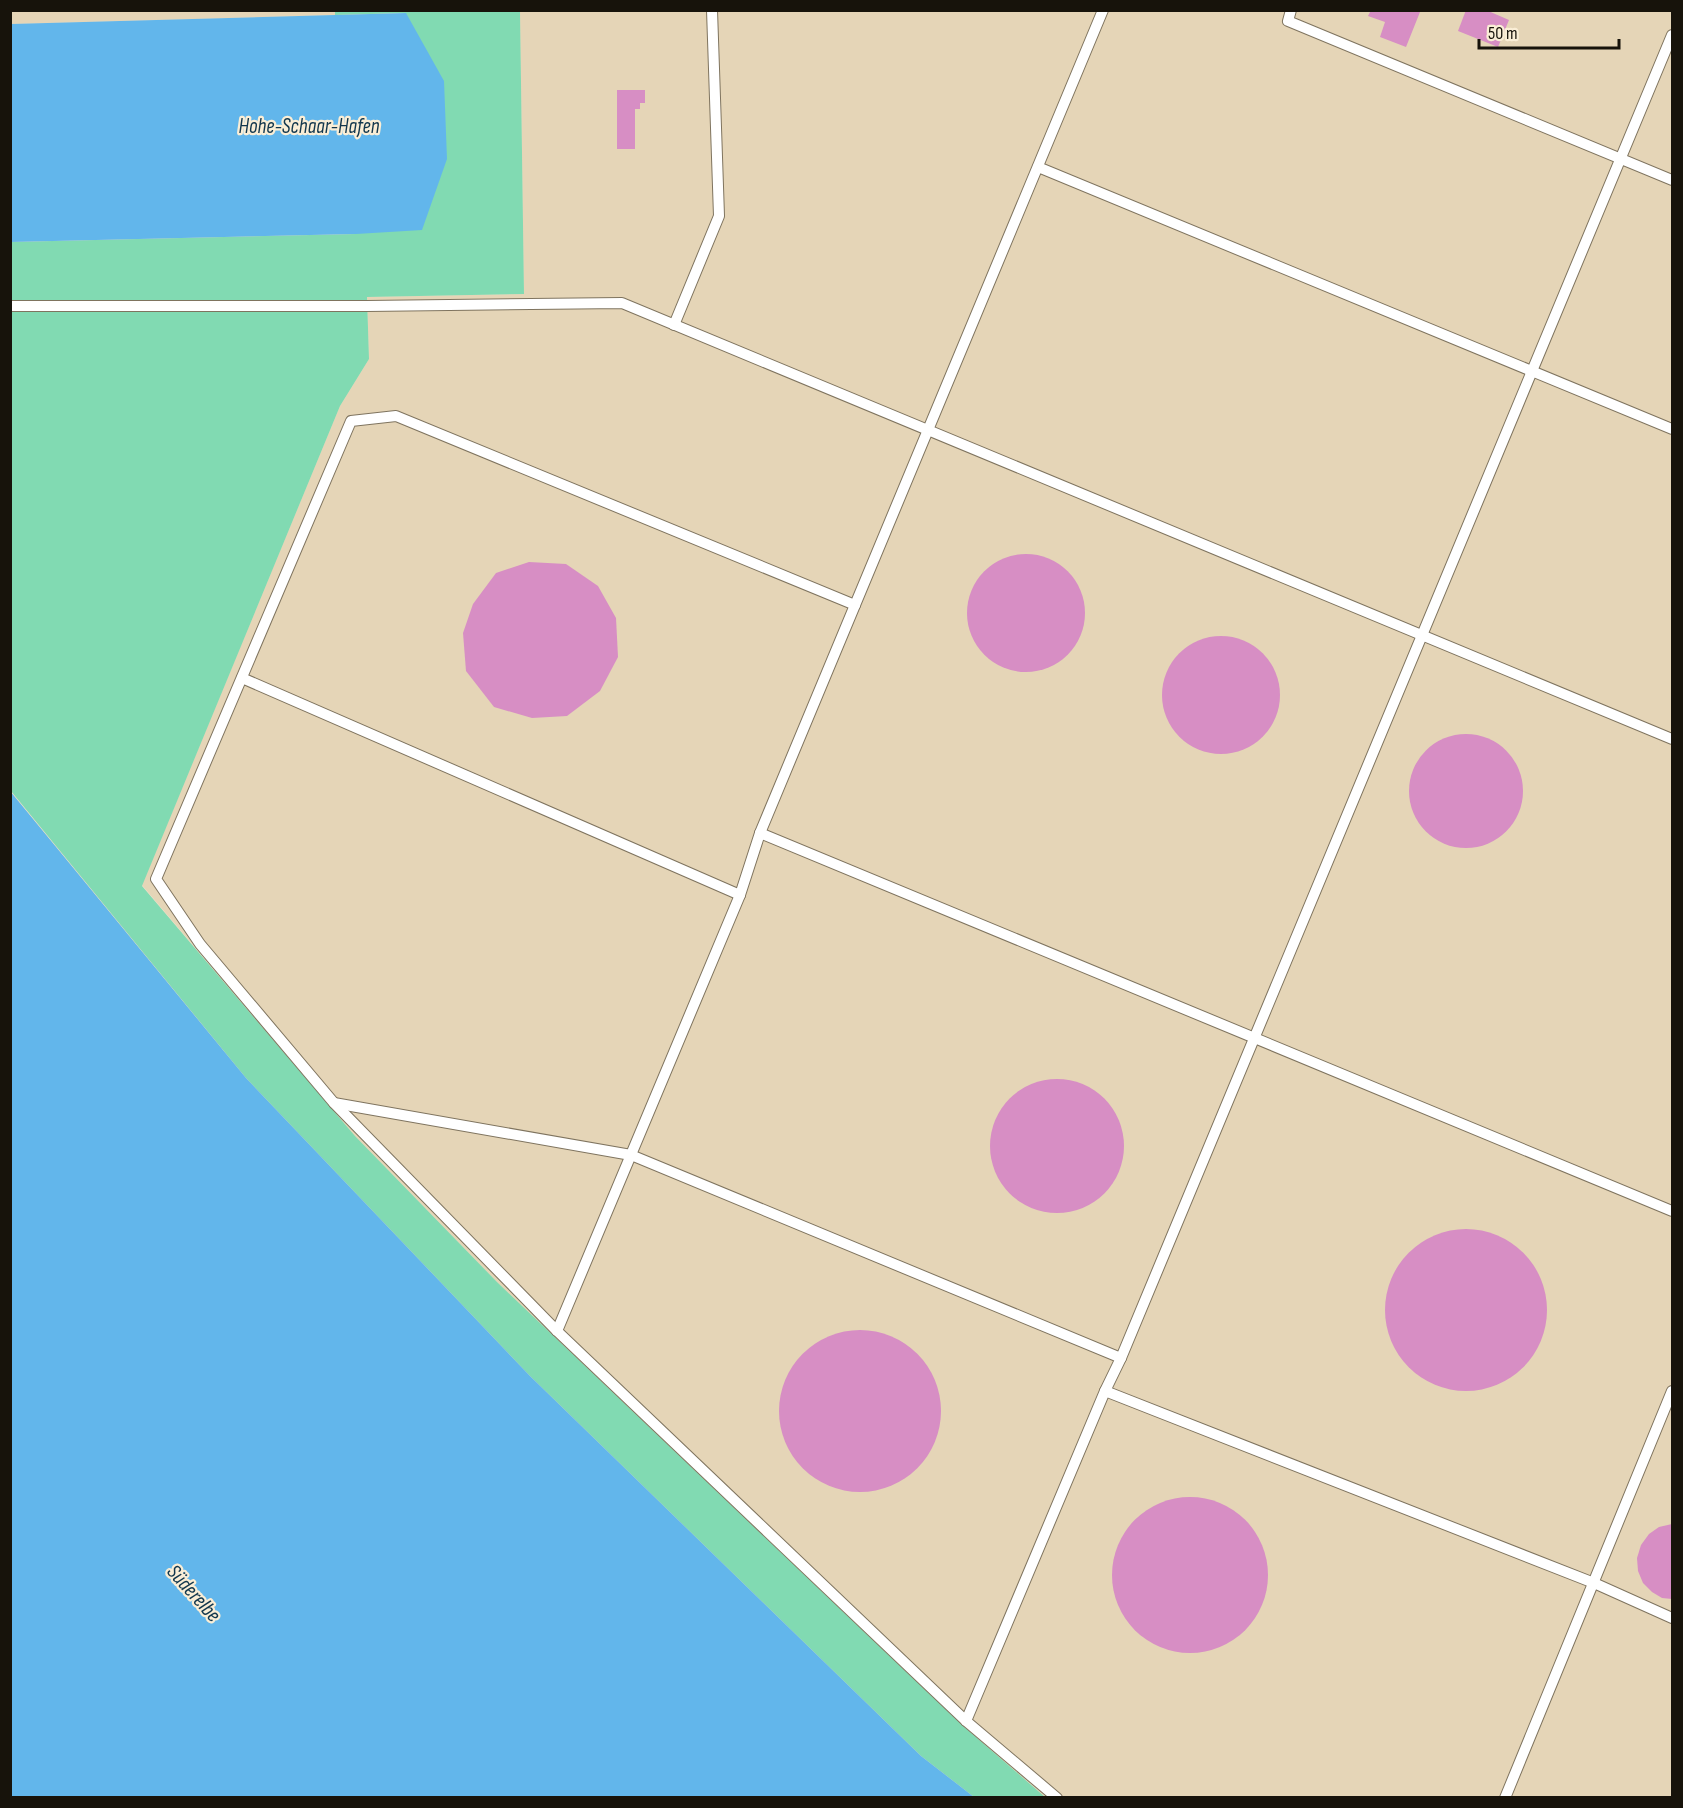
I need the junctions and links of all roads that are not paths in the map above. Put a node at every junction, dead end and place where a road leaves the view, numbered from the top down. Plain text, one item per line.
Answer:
1 (712, 10) edge
2 (1103, 10) edge
3 (1291, 10) edge
4 (1672, 35) edge
5 (1621, 159) junction
6 (1038, 167) junction
7 (1672, 180) edge
8 (10, 306) edge
9 (674, 325) junction
10 (1532, 371) junction
11 (1672, 429) edge
12 (928, 430) junction
13 (855, 605) junction
14 (1422, 635) junction
15 (242, 678) junction
16 (1672, 739) edge
17 (760, 833) junction
18 (740, 895) junction
19 (1255, 1038) junction
20 (334, 1103) junction
21 (631, 1155) junction
22 (1672, 1211) edge
23 (557, 1331) junction
24 (1121, 1358) junction
25 (1105, 1390) junction
26 (1672, 1391) edge
27 (1594, 1583) junction
28 (1672, 1618) edge
29 (966, 1721) junction
30 (1057, 1797) edge
31 (1505, 1797) edge

1 - 9 lane
2 - 6 lane
3 - 5 lane
4 - 5 lane
5 - 7 lane
5 - 10 lane
6 - 10 lane
6 - 12 lane
8 - 9 lane
9 - 12 lane
10 - 11 lane
10 - 14 lane
12 - 13 lane
12 - 14 lane
13 - 15 lane
13 - 17 lane
14 - 16 lane
14 - 19 lane
15 - 18 lane
15 - 20 lane
17 - 18 lane
17 - 19 lane
18 - 21 lane
19 - 22 lane
19 - 24 lane
20 - 21 lane
20 - 23 lane
21 - 23 lane
21 - 24 lane
23 - 29 lane
24 - 25 lane
25 - 27 lane
25 - 29 lane
26 - 27 lane
27 - 28 lane
27 - 31 lane
29 - 30 lane

